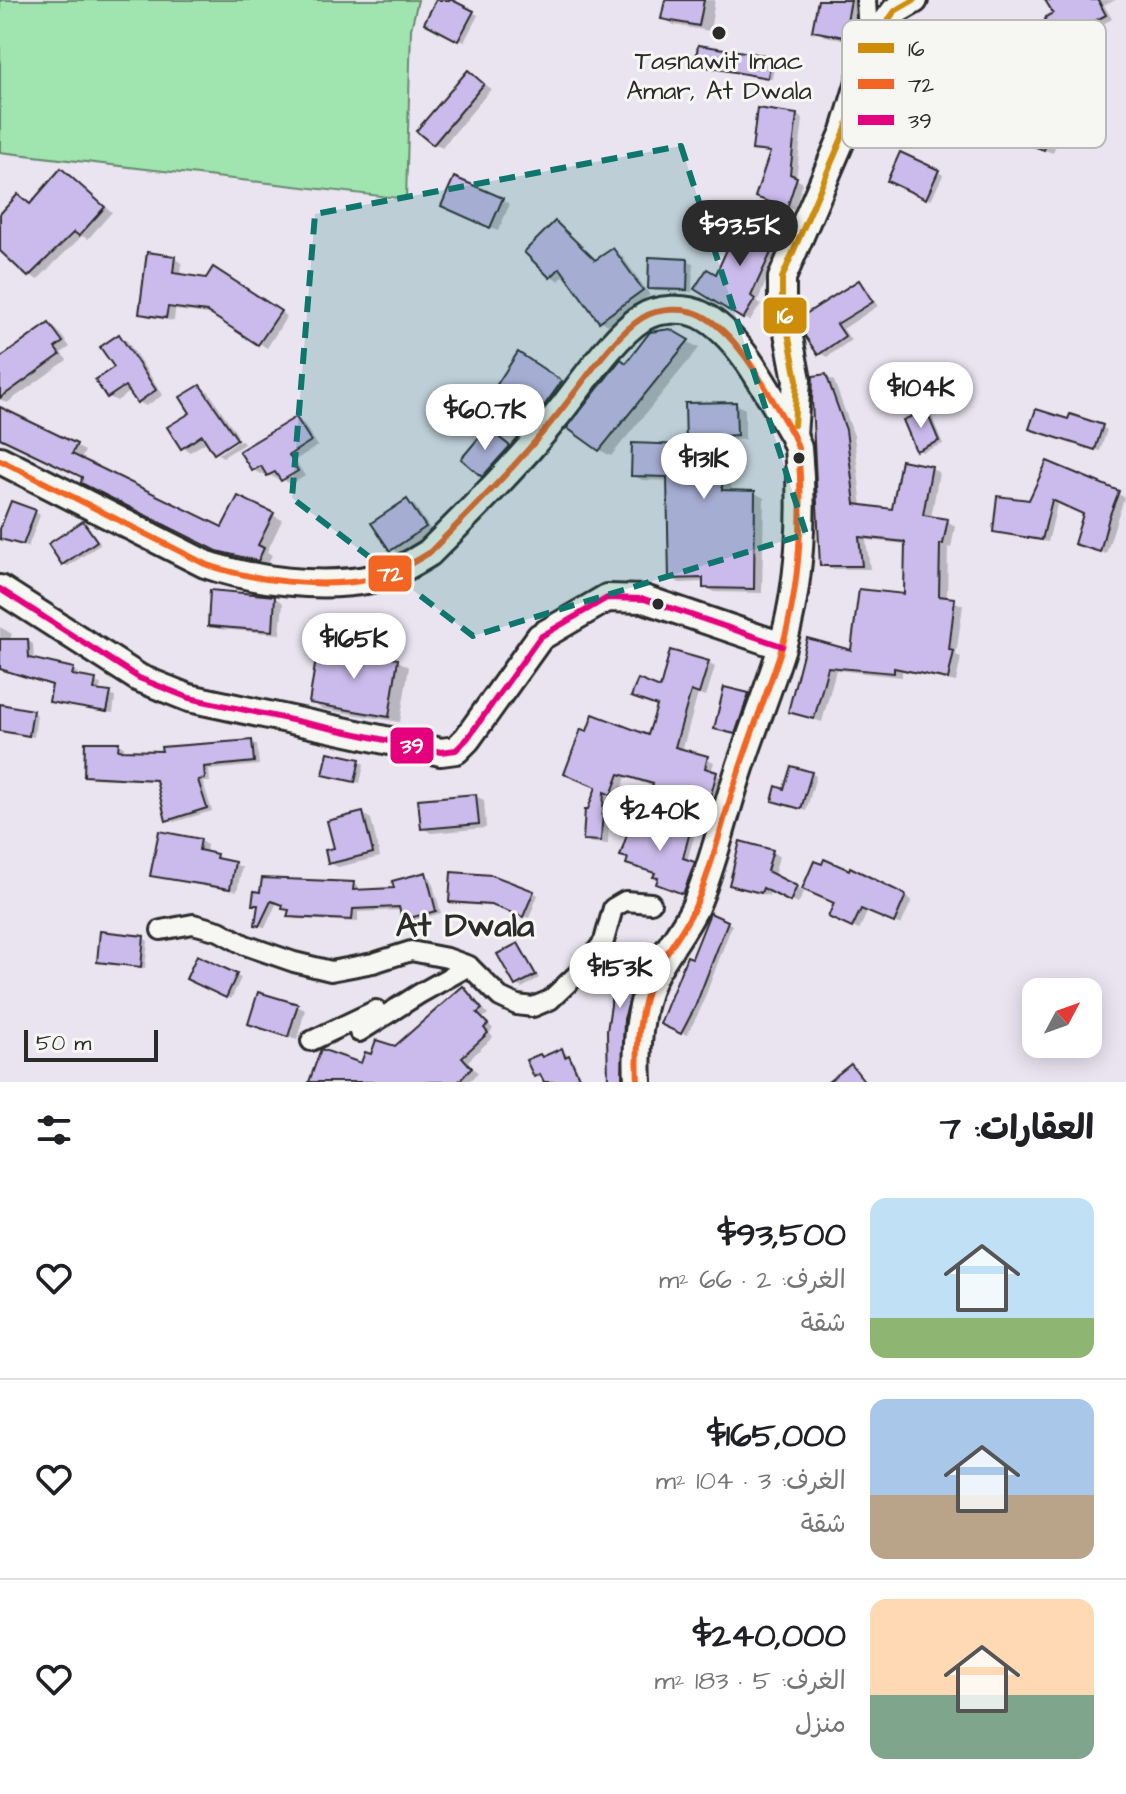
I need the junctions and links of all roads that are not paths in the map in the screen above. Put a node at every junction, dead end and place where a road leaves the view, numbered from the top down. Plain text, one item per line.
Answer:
1 (866, 0) edge
2 (914, 0) edge
3 (869, 20) edge
4 (888, 20) edge
5 (842, 138) edge
6 (793, 435) junction
7 (0, 460) edge
8 (0, 589) edge
9 (782, 646) junction
10 (651, 903) dead end
11 (161, 930) dead end
12 (469, 966) junction
13 (419, 994) junction
14 (359, 1032) dead end
15 (311, 1041) dead end
16 (638, 1082) edge

1 - 3 street
2 - 4 main road
5 - 6 main road
6 - 7 main road
6 - 9 main road
8 - 9 main road
9 - 16 main road
10 - 12 street
11 - 12 street
12 - 13 street
13 - 14 street
13 - 15 street

